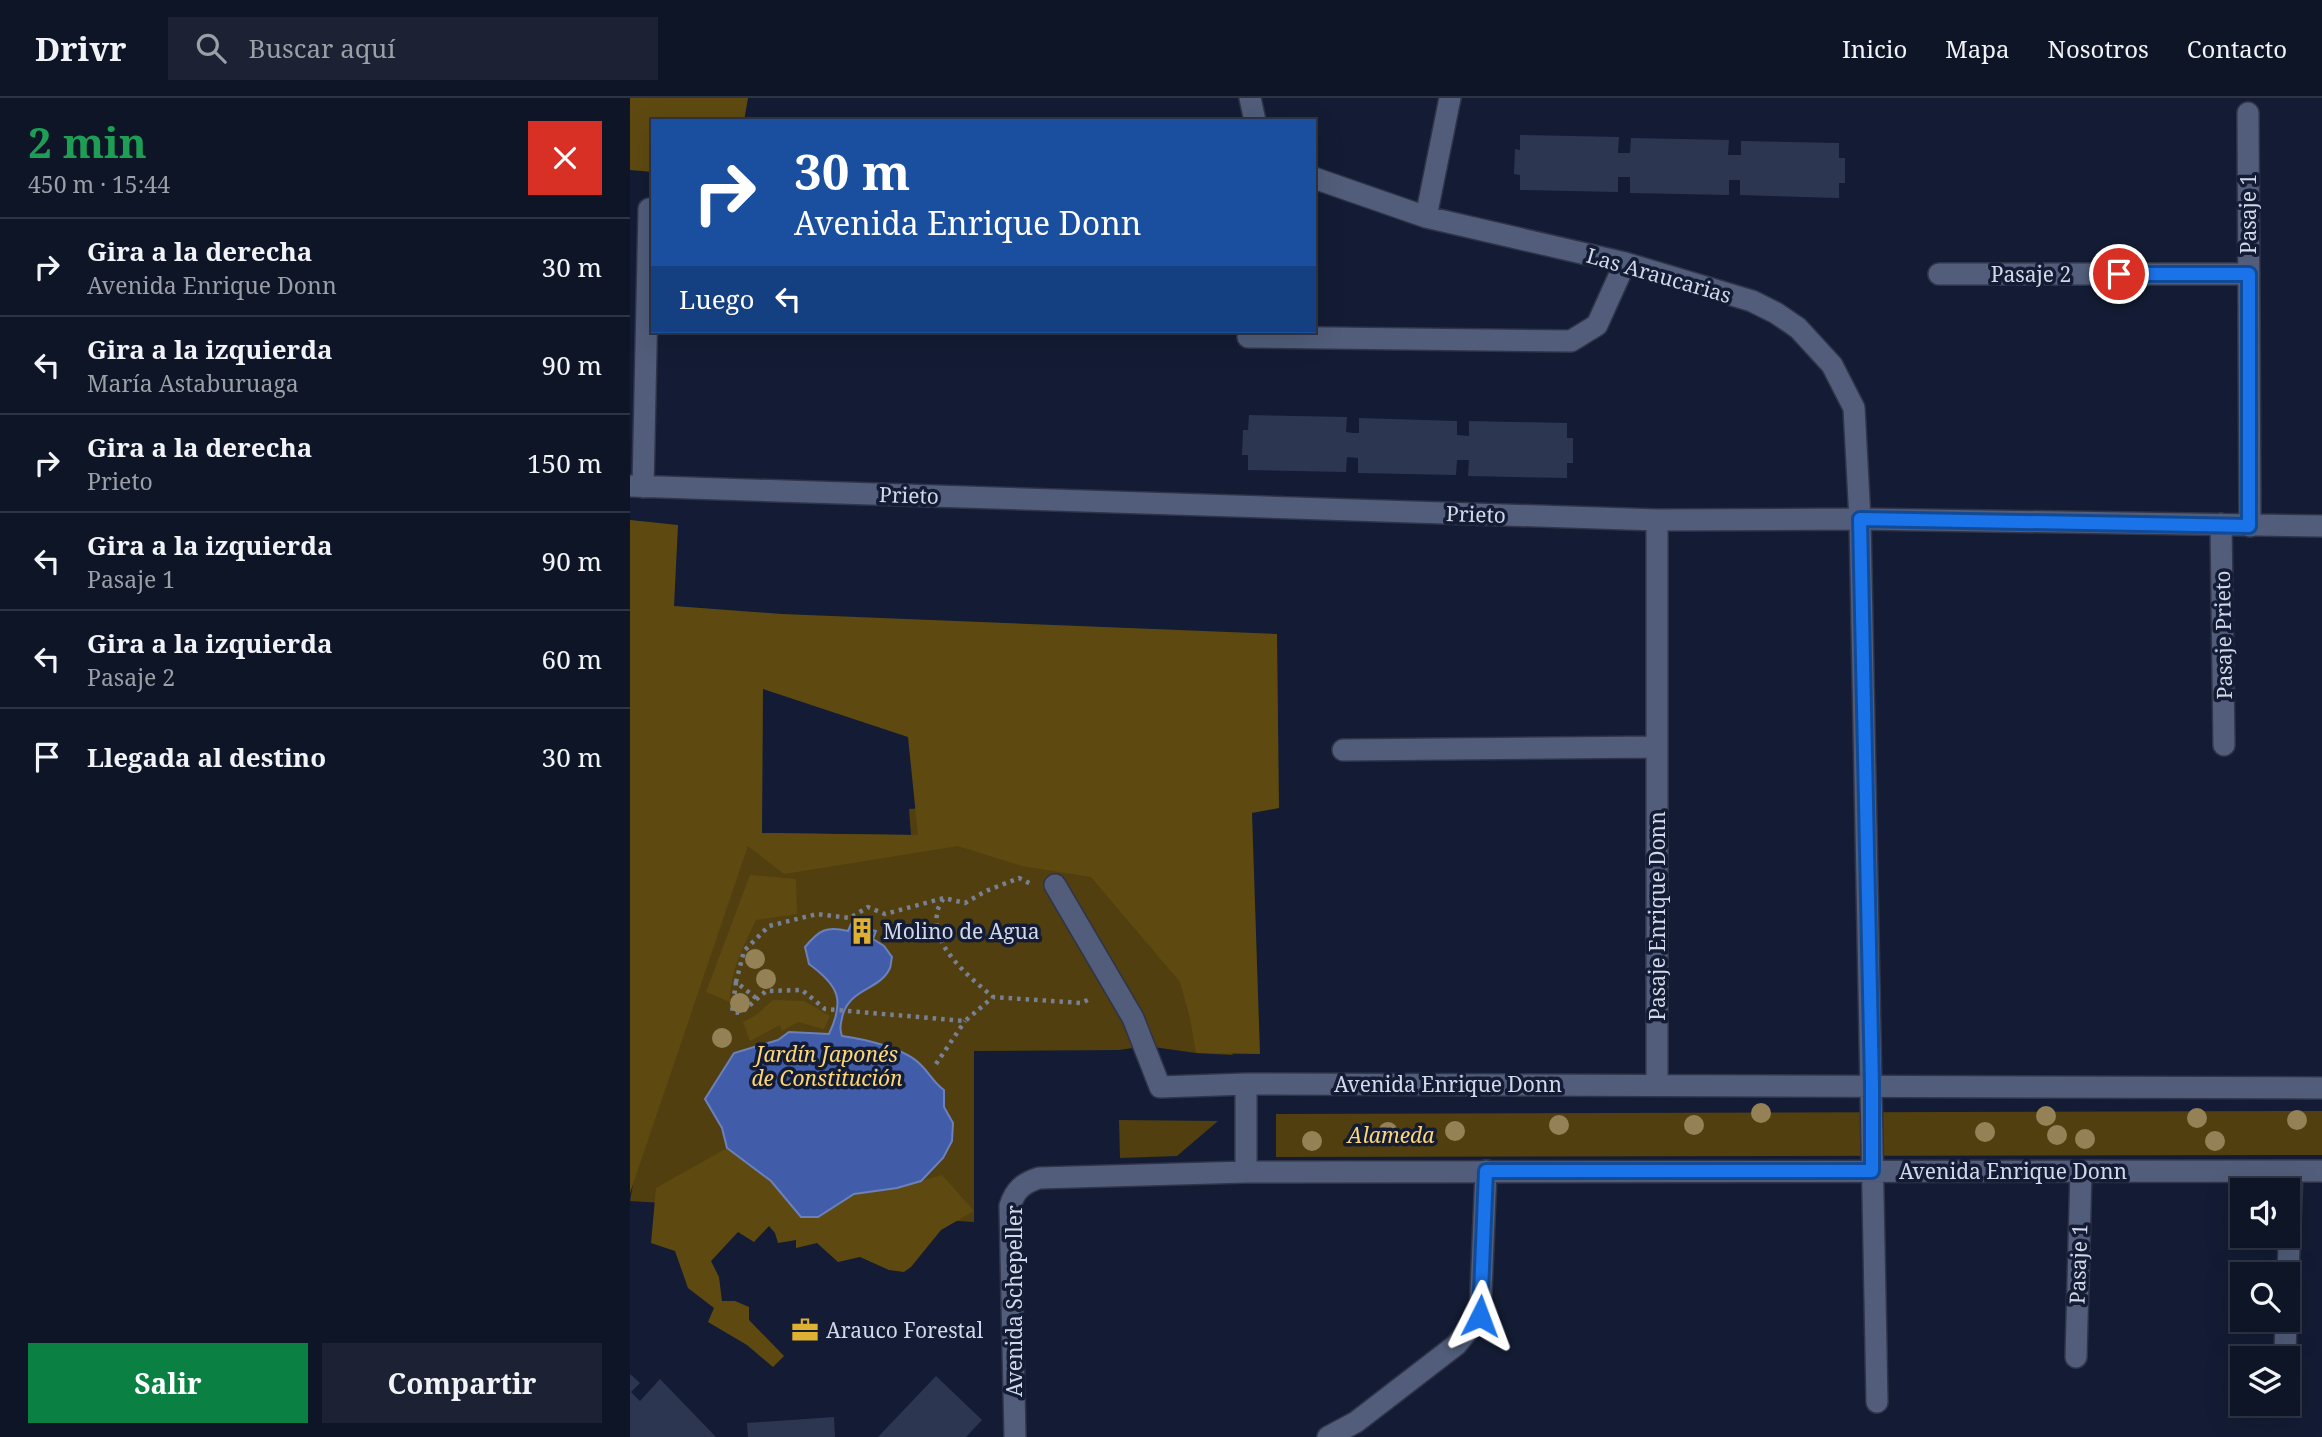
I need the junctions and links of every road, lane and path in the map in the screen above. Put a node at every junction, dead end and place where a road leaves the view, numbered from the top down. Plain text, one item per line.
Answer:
1 (1250, 98) edge
2 (1450, 98) edge
3 (2248, 113) dead end
4 (1254, 119) edge
5 (1316, 179) edge
6 (649, 209) dead end
7 (1426, 217) junction
8 (1625, 263) junction
9 (1939, 274) dead end
10 (2249, 274) junction
11 (1248, 337) dead end
12 (636, 486) edge
13 (1860, 519) junction
14 (1657, 520) junction
15 (2221, 524) junction
16 (2249, 526) junction
17 (2322, 526) edge
18 (2224, 746) dead end
19 (1657, 747) junction
20 (1343, 750) dead end
21 (1033, 885) dead end
22 (1055, 885) dead end
23 (944, 898) junction
24 (736, 982) junction
25 (1116, 989) junction
26 (993, 997) junction
27 (757, 998) junction
28 (965, 1021) junction
29 (936, 1064) dead end
30 (1246, 1084) junction
31 (1657, 1085) junction
32 (1872, 1086) junction
33 (2322, 1088) edge
34 (1486, 1171) junction
35 (1872, 1171) junction
36 (2081, 1171) junction
37 (2292, 1171) junction
38 (2322, 1171) edge
39 (1246, 1172) junction
40 (2288, 1262) edge
41 (2076, 1357) dead end
42 (1877, 1402) dead end
43 (1015, 1437) edge
44 (1328, 1437) edge

1 - 4 street
2 - 7 street
3 - 10 street, Pasaje 1
5 - 7 street, Las Araucarias
6 - 12 street
7 - 8 street, Las Araucarias
8 - 11 street
8 - 13 street, Las Araucarias
9 - 10 street, Pasaje 2
10 - 16 street, Pasaje 1
12 - 14 street, Prieto
13 - 14 street, Prieto
13 - 15 street, Prieto
13 - 32 street, Las Araucarias
14 - 19 street, Pasaje Enrique Donn
15 - 16 street, Prieto
15 - 18 street, Pasaje Prieto
16 - 17 street, Prieto
19 - 20 street
19 - 31 street, Pasaje Enrique Donn
21 - 23 path
22 - 25 street
23 - 24 path
23 - 26 path
24 - 27 path
24 - 27 path
25 - 26 path
25 - 30 street, Avenida Enrique Donn
26 - 28 path
27 - 28 path
28 - 29 path
30 - 31 street, Avenida Enrique Donn
30 - 39 street
31 - 32 street, Avenida Enrique Donn
32 - 33 street, Avenida Enrique Donn
32 - 35 street, Las Araucarias
34 - 35 street, Avenida Enrique Donn
34 - 39 street, Avenida Enrique Donn
34 - 44 street
35 - 36 street, Avenida Enrique Donn
35 - 42 street, Las Araucarias
36 - 37 street, Avenida Enrique Donn
36 - 41 street, Pasaje 1
37 - 38 street, Avenida Enrique Donn
37 - 40 street
39 - 43 street, Avenida Schepeller

